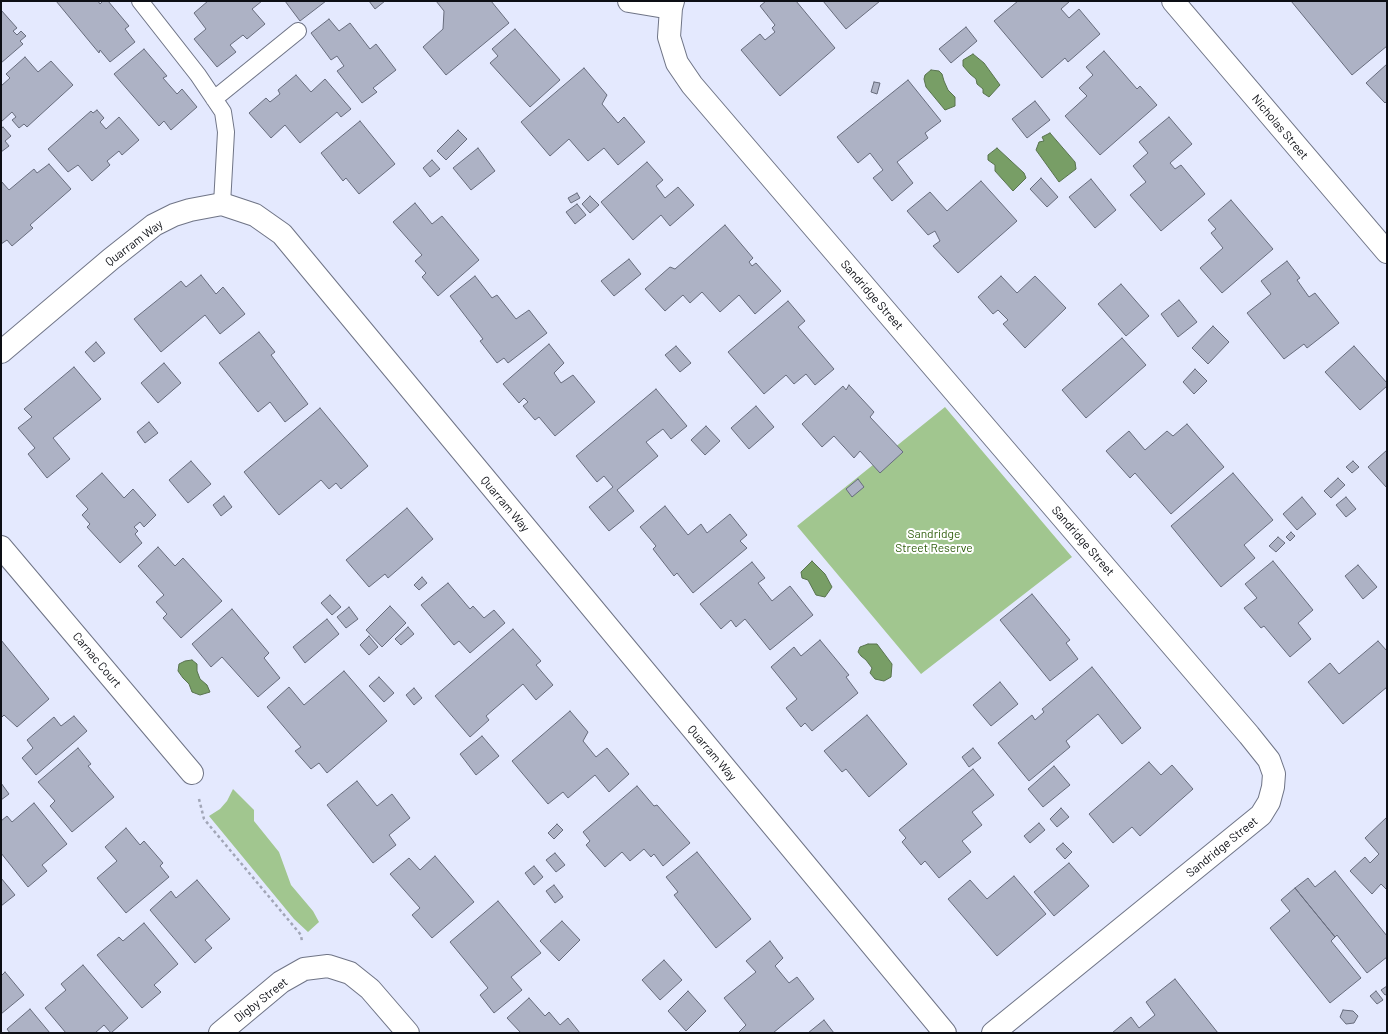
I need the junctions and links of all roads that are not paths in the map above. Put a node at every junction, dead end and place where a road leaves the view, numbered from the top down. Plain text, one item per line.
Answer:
1 (140, 1) edge
2 (629, 1) edge
3 (1173, 1) edge
4 (672, 4) edge
5 (298, 31) dead end
6 (214, 99) junction
7 (222, 204) junction
8 (1387, 252) edge
9 (1, 352) edge
10 (1, 547) edge
11 (192, 773) road end
12 (220, 1033) edge
13 (408, 1033) edge
14 (945, 1033) edge
15 (993, 1033) edge

1 - 6 lane
2 - 4 street
3 - 8 street, Nicholas Street
4 - 15 street, Sandridge Street
5 - 6 lane
6 - 7 lane
7 - 9 street, Quarram Way
7 - 14 street, Quarram Way
10 - 11 street, Carnac Court
12 - 13 street, Digby Street

